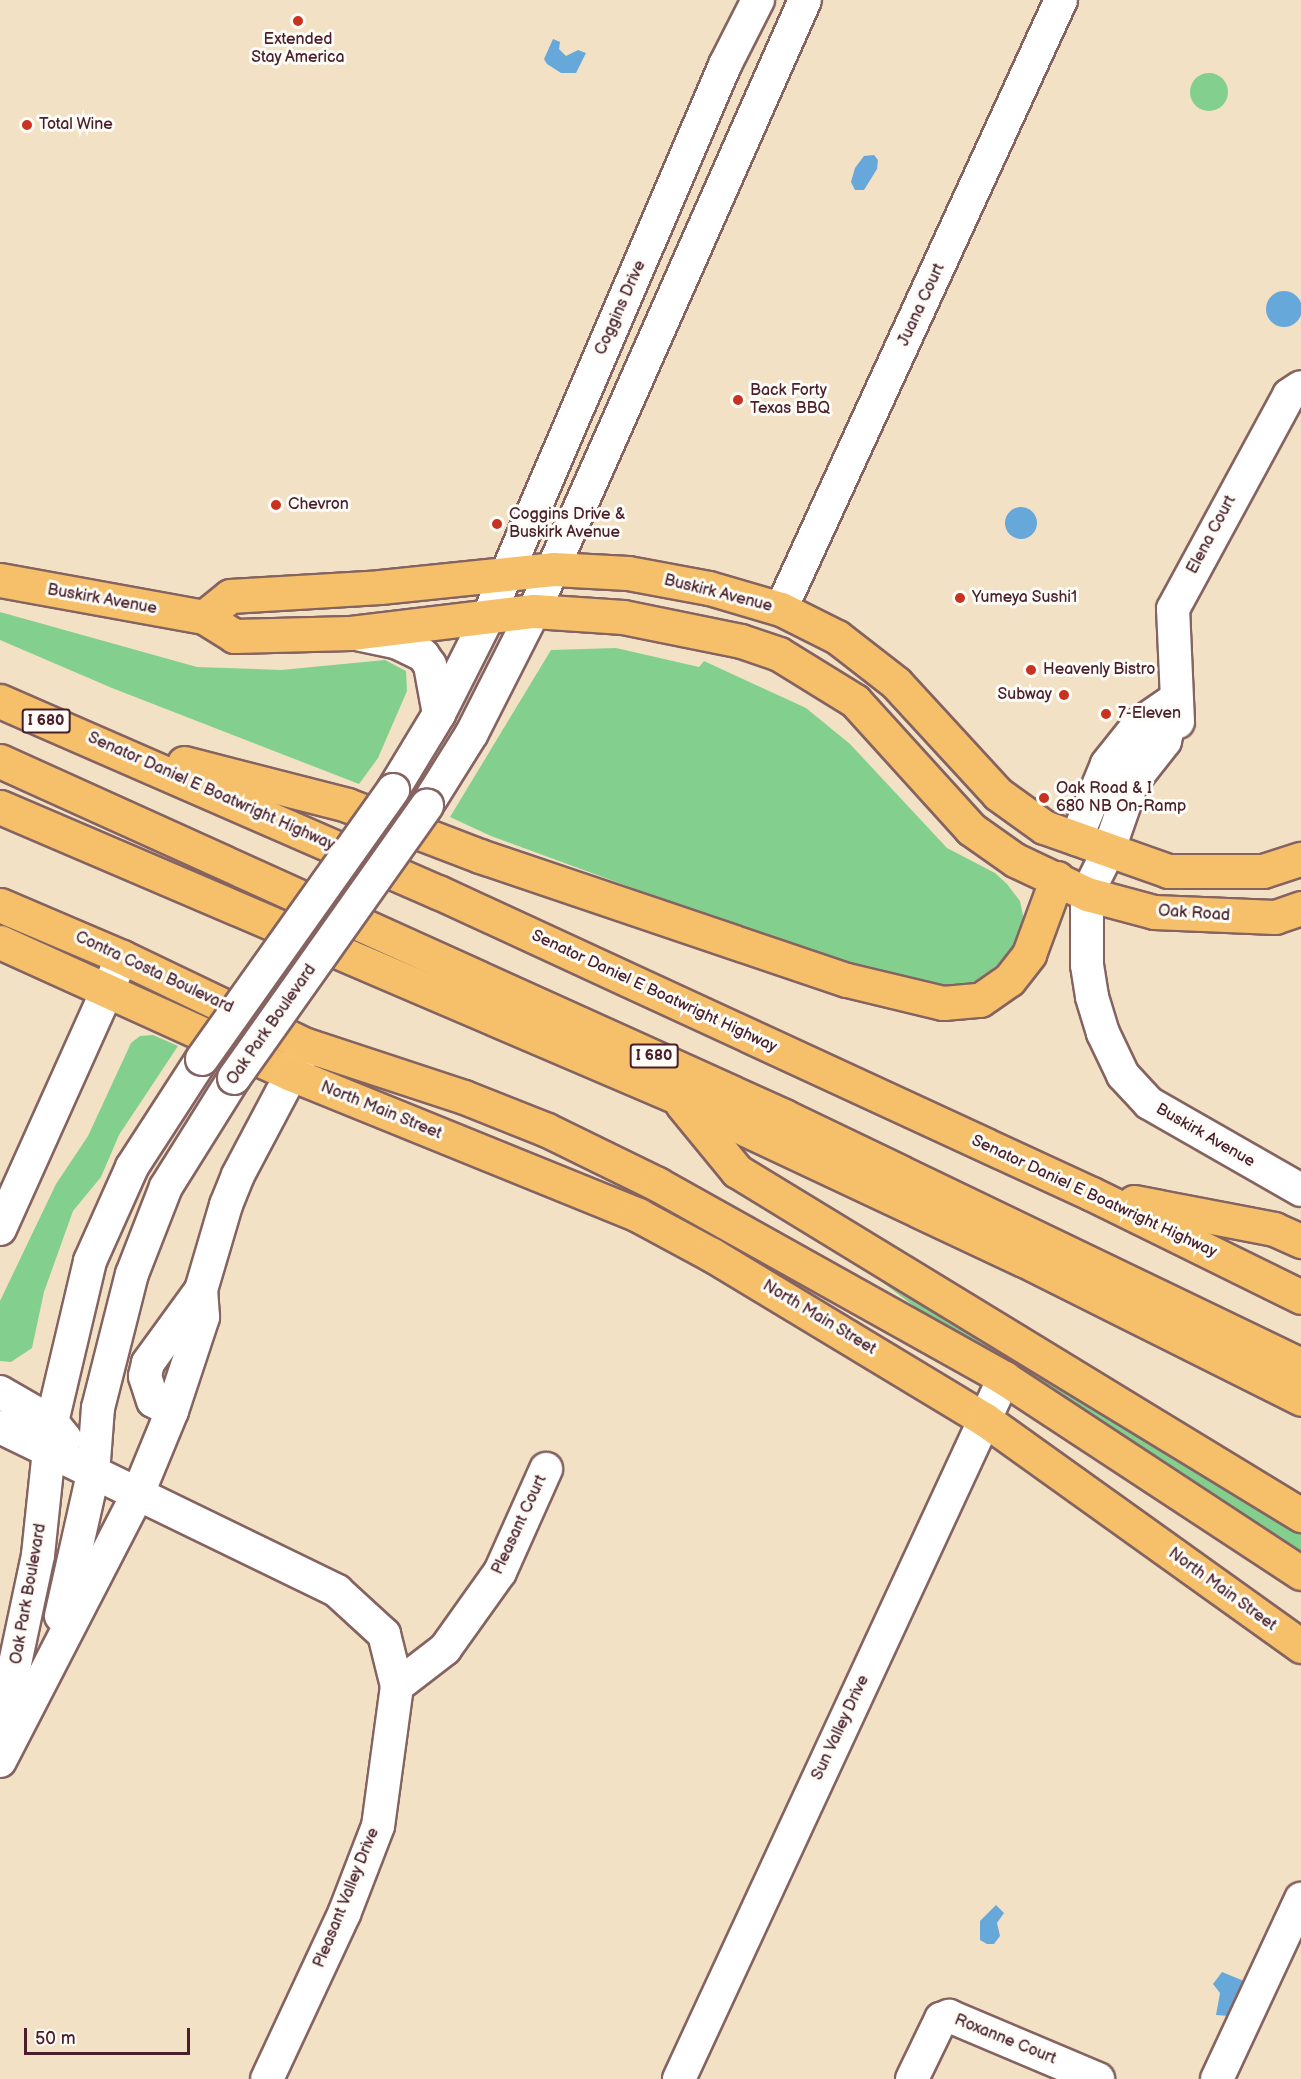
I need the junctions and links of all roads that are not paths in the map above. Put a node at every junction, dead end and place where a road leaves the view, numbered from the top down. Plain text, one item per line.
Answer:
1 (758, 0) edge
2 (805, 0) edge
3 (1061, 0) edge
4 (1301, 387) edge
5 (553, 569) junction
6 (505, 574) junction
7 (0, 580) edge
8 (781, 609) junction
9 (534, 610) junction
10 (204, 617) junction
11 (488, 617) junction
12 (351, 633) junction
13 (1174, 700) junction
14 (0, 701) edge
15 (438, 714) junction
16 (91, 740) junction
17 (0, 761) edge
18 (0, 807) edge
19 (1076, 839) junction
20 (1108, 852) junction
21 (1301, 860) edge
22 (1057, 879) junction
23 (1087, 894) junction
24 (0, 905) edge
25 (1301, 908) edge
26 (0, 942) edge
27 (122, 957) junction
28 (108, 989) junction
29 (306, 1046) junction
30 (291, 1074) junction
31 (677, 1098) junction
32 (1301, 1190) edge
33 (1092, 1194) junction
34 (0, 1229) edge
35 (1301, 1241) edge
36 (1301, 1297) edge
37 (1301, 1365) edge
38 (1004, 1378) junction
39 (0, 1392) edge
40 (1301, 1399) edge
41 (984, 1419) junction
42 (0, 1427) edge
43 (50, 1437) junction
44 (546, 1469) dead end
45 (93, 1474) junction
46 (137, 1496) junction
47 (1301, 1515) edge
48 (1301, 1573) edge
49 (1301, 1646) edge
50 (52, 1659) junction
51 (397, 1686) junction
52 (0, 1734) edge
53 (0, 1761) edge
54 (1301, 1899) edge
55 (267, 2079) edge
56 (679, 2079) edge
57 (912, 2079) edge
58 (1098, 2079) edge
59 (1217, 2079) edge

1 - 6 street, Coggins Drive
2 - 5 street
3 - 8 street, Juana Court
4 - 13 street, Elena Court
5 - 6 main road, Buskirk Avenue
5 - 8 main road, Buskirk Avenue
5 - 9 street
6 - 10 main road, Buskirk Avenue
6 - 11 street, Coggins Drive
7 - 10 main road, Buskirk Avenue
8 - 19 main road, Buskirk Avenue
9 - 11 main road, Buskirk Avenue
9 - 22 main road, Buskirk Avenue
9 - 45 street, Oak Park Boulevard, bridge
10 - 12 main road, Buskirk Avenue
11 - 12 main road, Buskirk Avenue
11 - 15 street, Oak Park Boulevard
12 - 15 street
13 - 19 street
13 - 20 street, Elena Court
14 - 16 main road, Senator Daniel E Boatwright Highway / I 680
15 - 43 street, Oak Park Boulevard, bridge
16 - 22 main road
16 - 33 main road, Senator Daniel E Boatwright Highway / I 680
17 - 37 main road, I 680
18 - 31 main road, I 680
19 - 20 main road, Buskirk Avenue
19 - 22 main road
20 - 21 main road
20 - 23 street, Buskirk Avenue
22 - 23 main road, Buskirk Avenue
23 - 25 main road, Oak Road
23 - 32 street, Buskirk Avenue
24 - 27 main road, Contra Costa Boulevard
26 - 28 main road, Contra Costa Boulevard
27 - 28 street
27 - 29 main road, Contra Costa Boulevard
28 - 30 main road, Contra Costa Boulevard
28 - 34 street
29 - 30 street, Oak Park Boulevard
29 - 38 main road
30 - 41 main road, North Main Street
30 - 46 street, Oak Park Boulevard
31 - 40 main road, I 680
31 - 47 main road
33 - 35 main road
33 - 36 main road, Senator Daniel E Boatwright Highway / I 680
38 - 41 street, Sun Valley Drive
38 - 48 main road
39 - 43 street
41 - 49 main road, North Main Street
41 - 56 street, Sun Valley Drive
42 - 43 street
43 - 45 street
43 - 52 street, Oak Park Boulevard
44 - 51 street, Pleasant Court
45 - 46 street
45 - 50 street, Oak Park Boulevard
46 - 50 street, Oak Park Boulevard
46 - 51 street, Pleasant Valley Drive
50 - 53 street, Oak Park Boulevard
51 - 55 street, Pleasant Valley Drive
54 - 59 street
57 - 58 street, Roxanne Court

